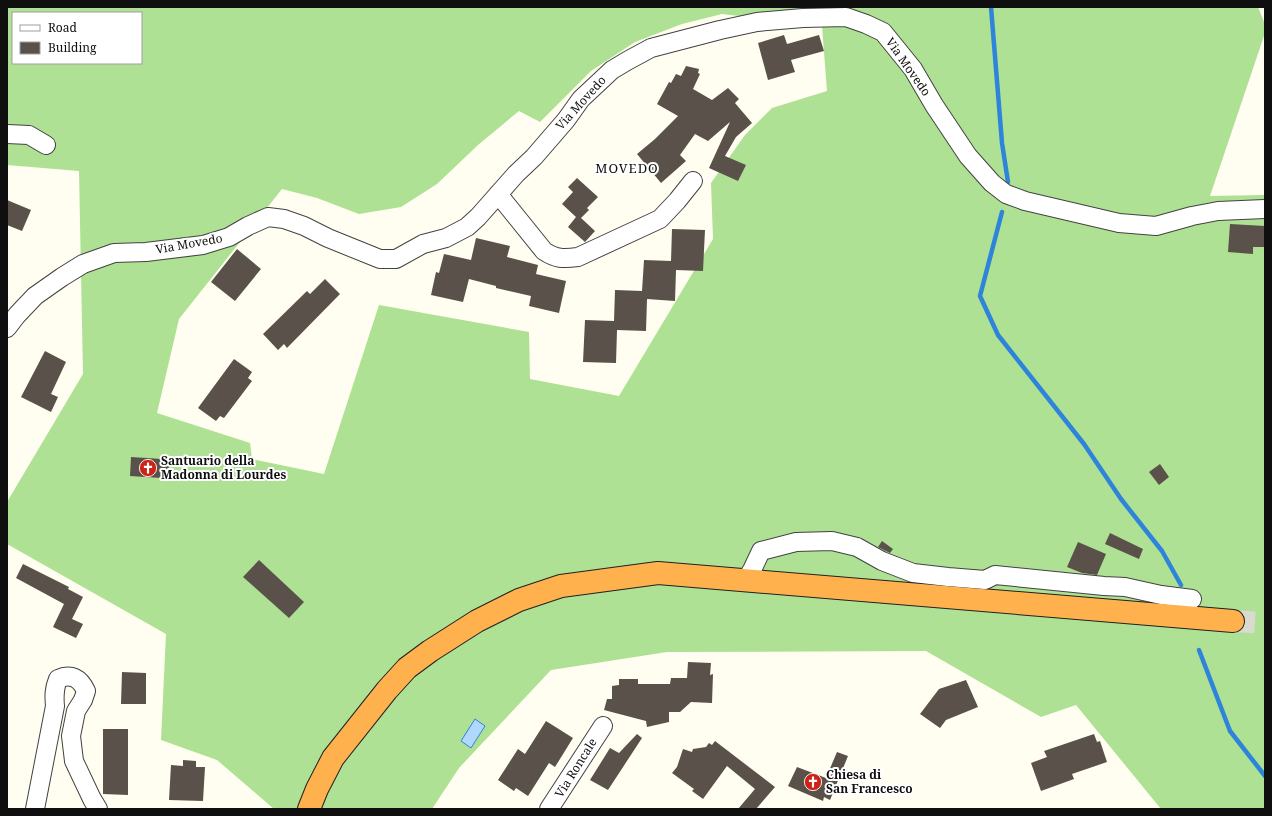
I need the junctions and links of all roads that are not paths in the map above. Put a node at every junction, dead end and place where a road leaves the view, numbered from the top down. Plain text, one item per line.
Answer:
1 (7, 134) edge
2 (46, 145) dead end
3 (693, 181) dead end
4 (498, 194) junction
5 (1265, 209) edge
6 (7, 328) edge
7 (745, 581) junction
8 (1192, 599) dead end
9 (1233, 621) tunnel mouth
10 (603, 726) dead end
11 (35, 809) edge
12 (98, 809) edge
13 (309, 809) edge
14 (550, 809) edge

1 - 2 street
3 - 4 street
4 - 5 street, Via Movedo
4 - 6 street, Via Movedo
7 - 8 street
7 - 9 highway
7 - 13 highway
10 - 14 street, Via Roncale
11 - 12 street

